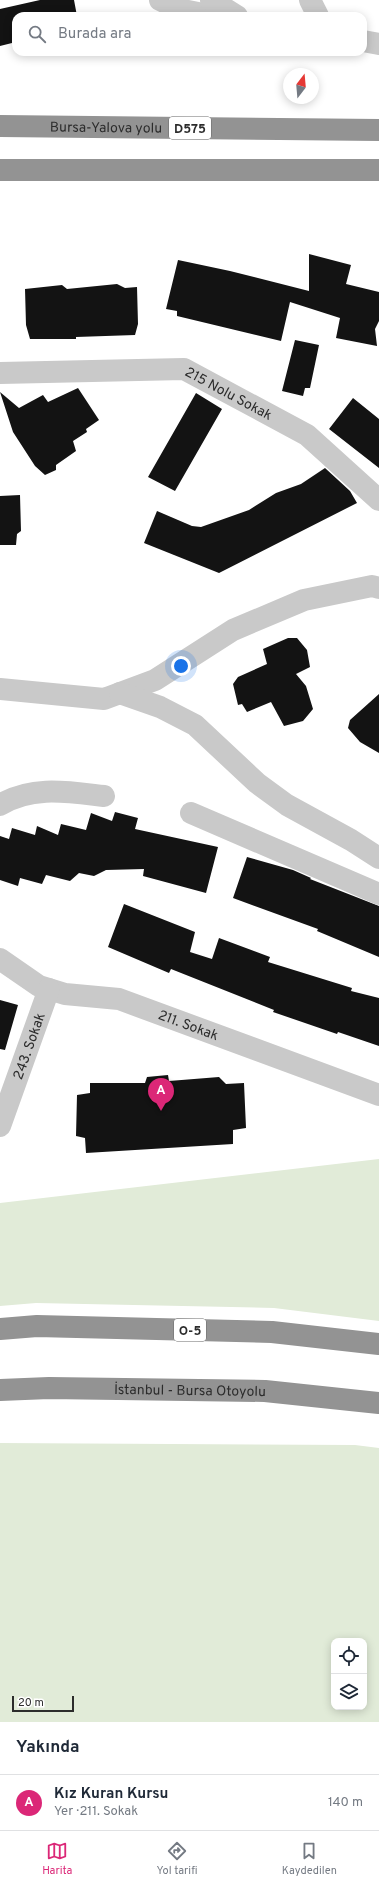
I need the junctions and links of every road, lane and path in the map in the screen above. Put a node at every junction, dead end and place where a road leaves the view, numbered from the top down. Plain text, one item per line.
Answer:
1 (160, 0) edge
2 (211, 0) edge
3 (310, 0) edge
4 (193, 12) edge
5 (230, 12) edge
6 (316, 12) edge
7 (367, 42) edge
8 (379, 44) edge
9 (0, 126) edge
10 (379, 130) edge
11 (0, 170) edge
12 (379, 170) edge
13 (0, 373) edge
14 (379, 500) edge
15 (379, 588) edge
16 (0, 689) edge
17 (120, 693) junction
18 (104, 796) dead end
19 (0, 804) edge
20 (191, 813) dead end
21 (379, 858) edge
22 (379, 894) edge
23 (0, 959) edge
24 (50, 989) junction
25 (379, 1095) edge
26 (0, 1126) edge
27 (0, 1329) edge
28 (379, 1344) edge
29 (0, 1392) edge
30 (379, 1403) edge

1 - 4 street
2 - 5 street
3 - 6 street
7 - 8 street
9 - 10 highway, Bursa-Yalova yolu / D575
11 - 12 highway
13 - 14 street, 215 Nolu Sokak
15 - 17 street
16 - 17 street
17 - 21 street
18 - 19 street
20 - 22 street
23 - 24 street, 211. Sokak
24 - 25 street, 211. Sokak
24 - 26 street, 243. Sokak
27 - 28 highway, O-5
29 - 30 highway, İstanbul - Bursa Otoyolu

